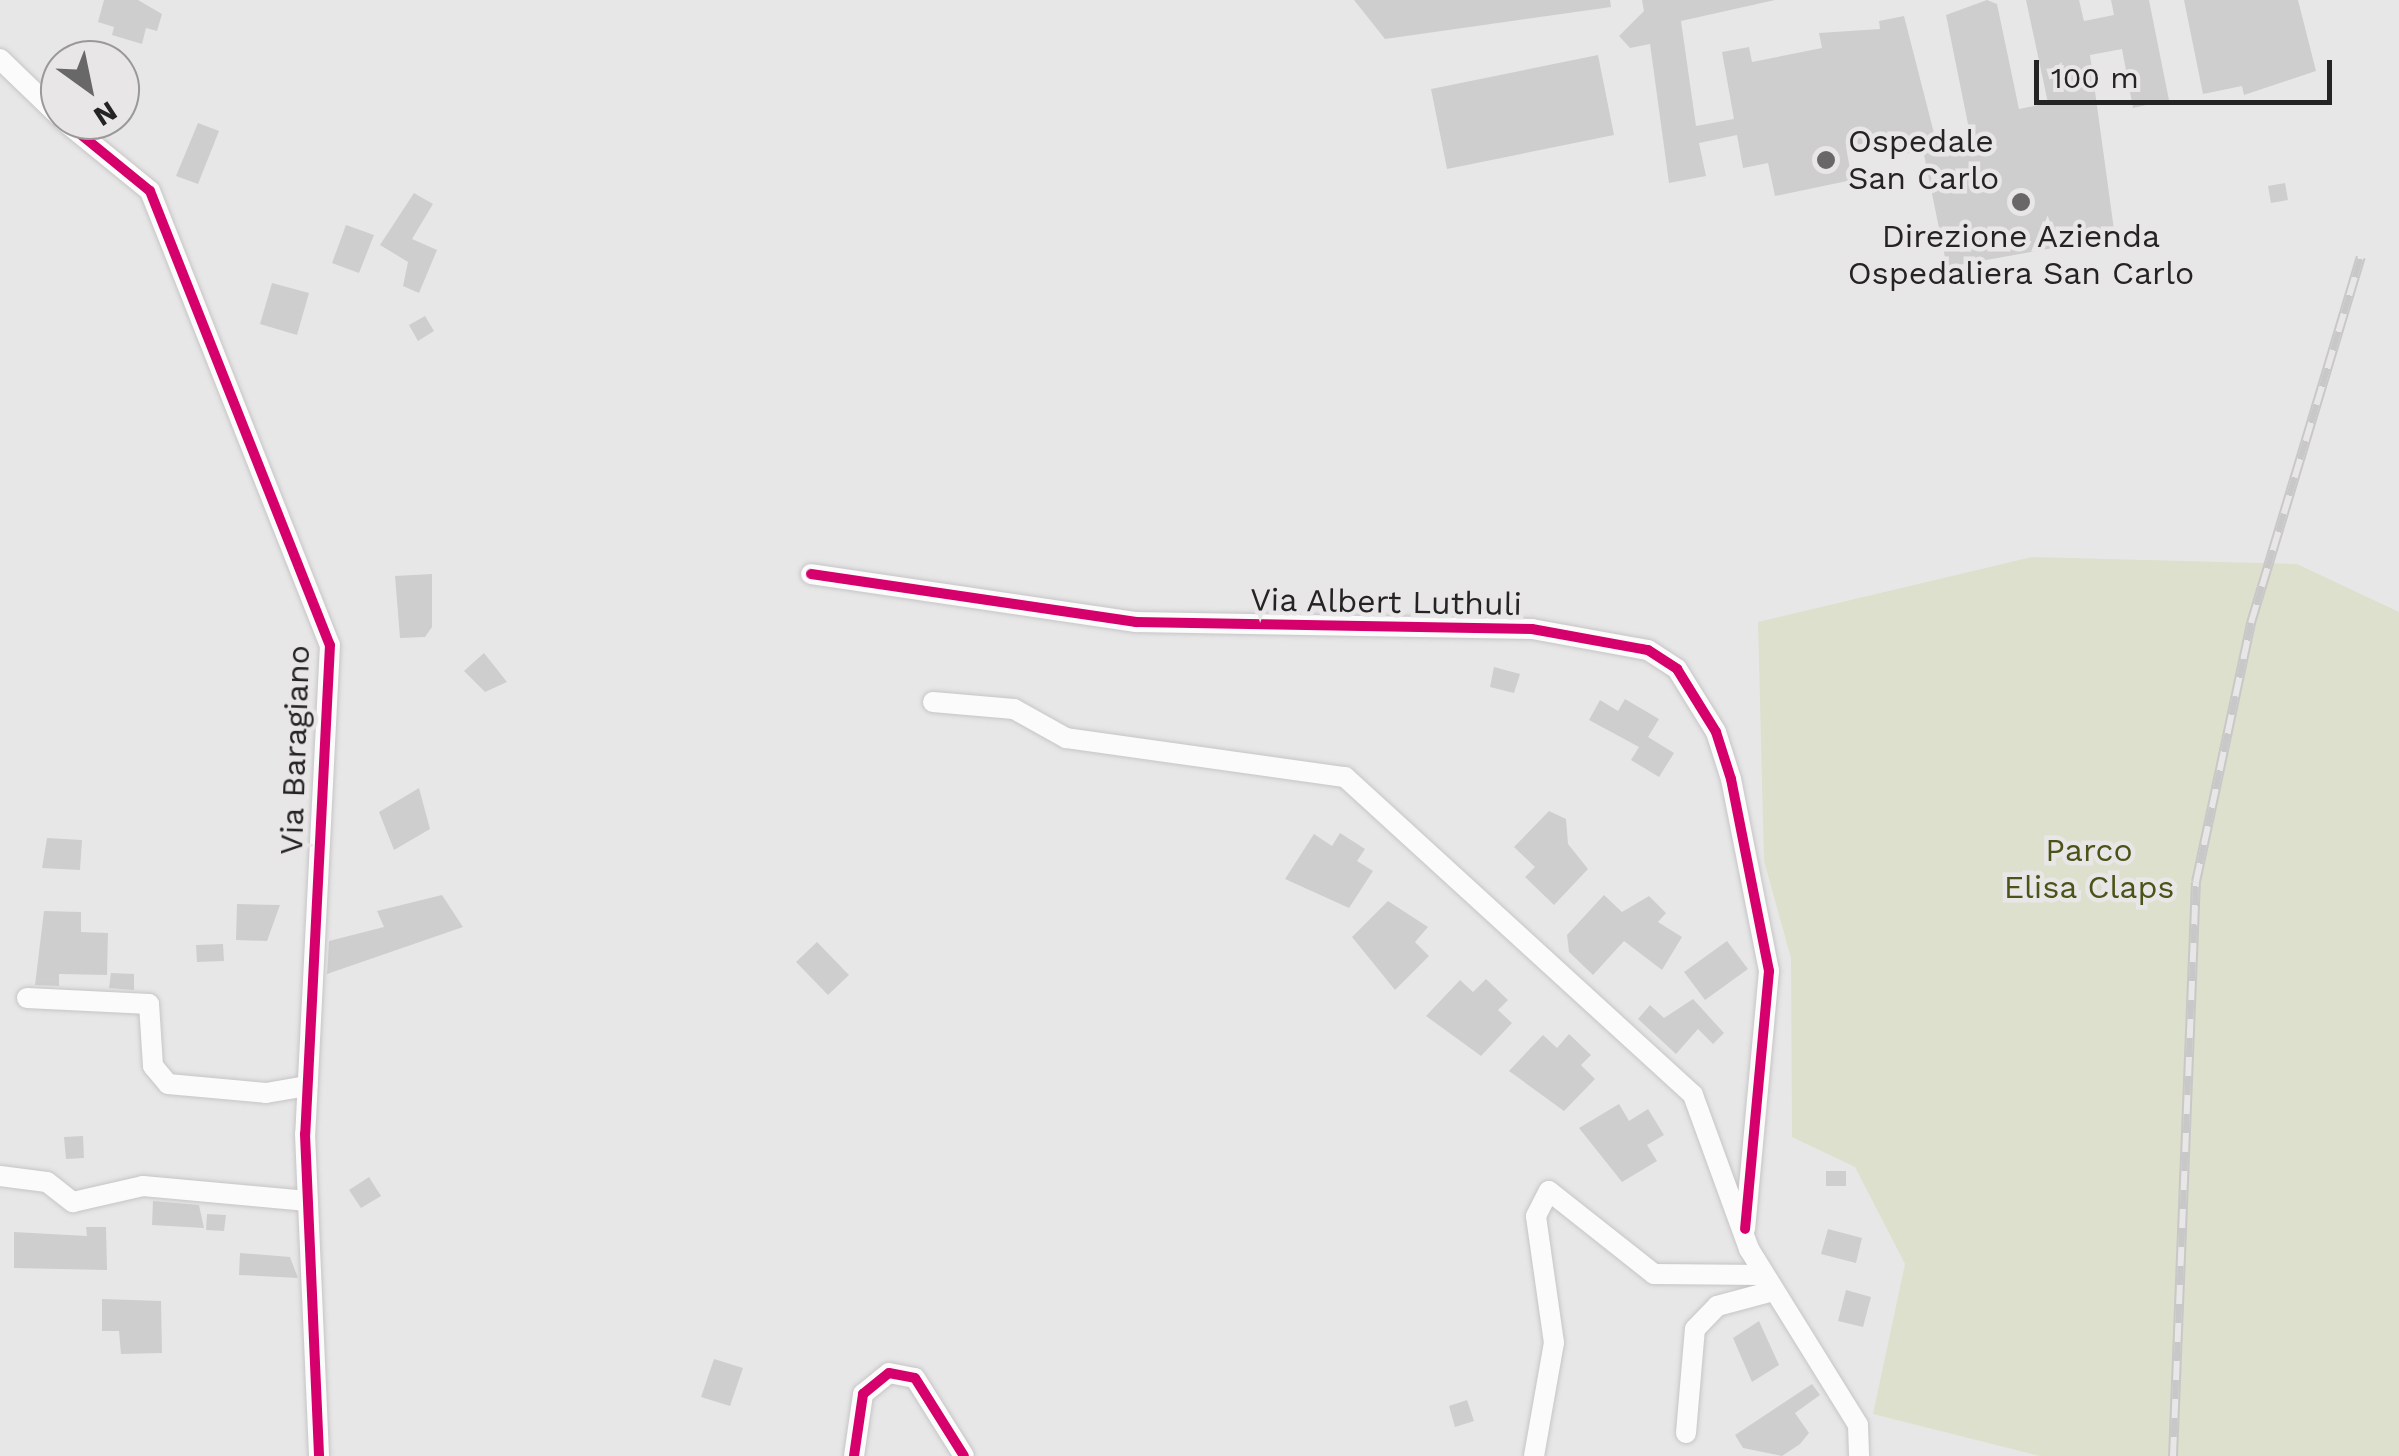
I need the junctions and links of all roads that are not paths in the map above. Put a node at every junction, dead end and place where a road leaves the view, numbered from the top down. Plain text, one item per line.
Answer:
1 (0, 59) edge
2 (40, 98) edge
3 (88, 140) edge
4 (811, 574) dead end
5 (933, 702) dead end
6 (27, 998) dead end
7 (306, 1086) junction
8 (0, 1176) edge
9 (307, 1200) junction
10 (1745, 1229) junction
11 (1768, 1283) junction
12 (1686, 1433) dead end
13 (319, 1456) edge
14 (854, 1456) edge
15 (964, 1456) edge
16 (1534, 1456) edge
17 (1859, 1456) edge

1 - 2 street, Via Baragiano
3 - 7 street, Via Baragiano
4 - 10 street, Via Albert Luthuli
5 - 10 street, Via Albert Luthuli
6 - 7 street
7 - 9 street, Via Baragiano
8 - 9 street
9 - 13 street, Via Baragiano
10 - 11 street, Via Albert Luthuli
11 - 12 street
11 - 16 street
11 - 17 street, Via Albert Luthuli
14 - 15 street

